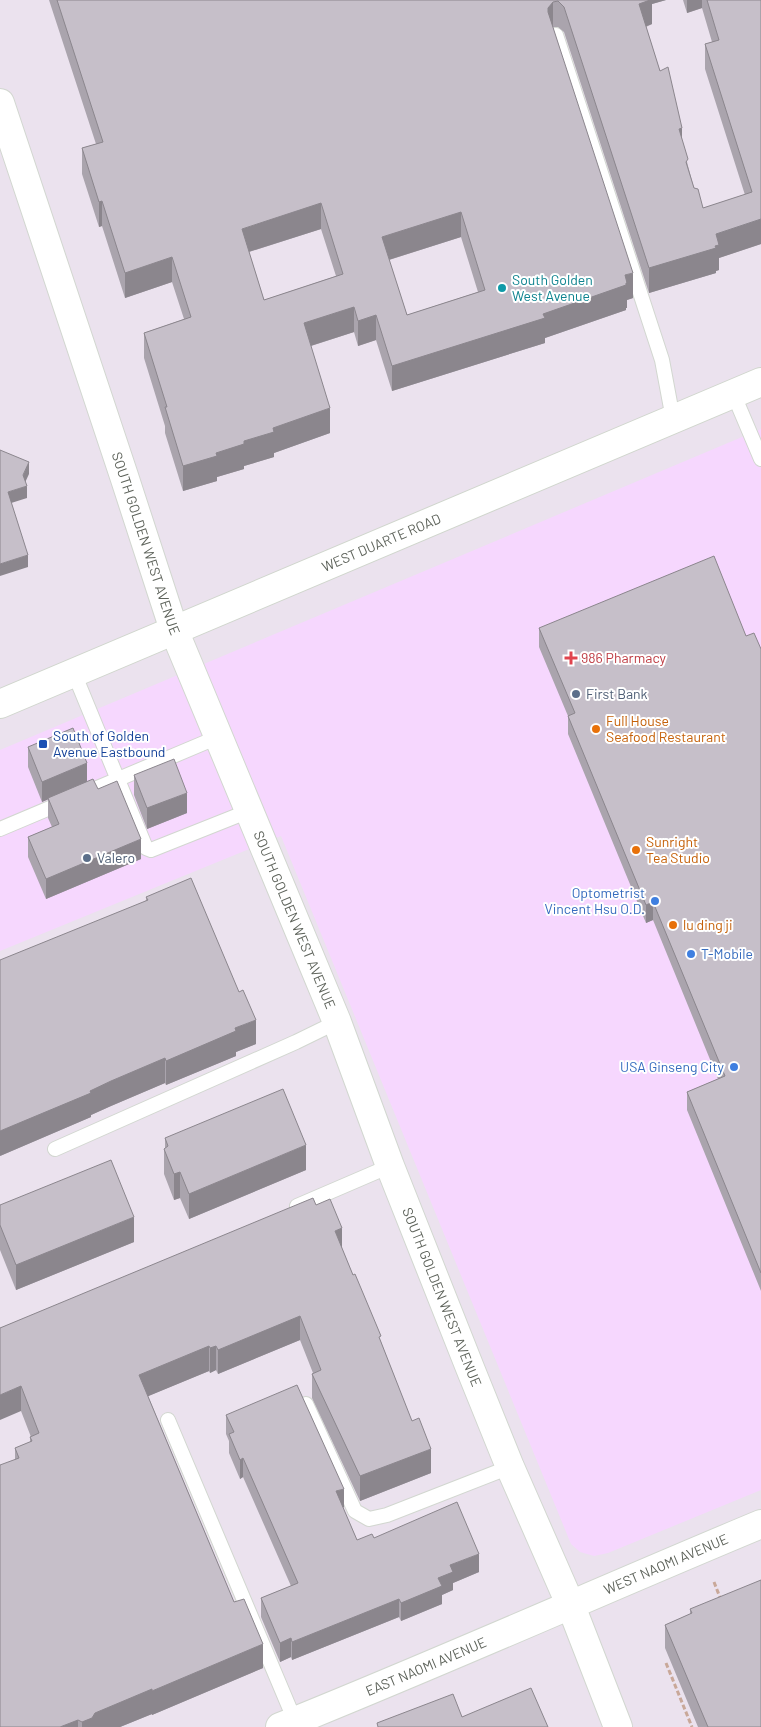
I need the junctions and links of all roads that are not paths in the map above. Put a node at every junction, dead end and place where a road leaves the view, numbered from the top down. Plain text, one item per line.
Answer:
1 (556, 35) edge
2 (0, 103) edge
3 (761, 382) edge
4 (733, 394) junction
5 (673, 419) junction
6 (761, 459) edge
7 (174, 630) junction
8 (74, 672) junction
9 (0, 704) edge
10 (218, 737) junction
11 (118, 779) junction
12 (249, 811) junction
13 (0, 829) edge
14 (337, 1022) junction
15 (55, 1149) dead end
16 (390, 1166) junction
17 (285, 1212) edge
18 (306, 1404) edge
19 (168, 1420) dead end
20 (510, 1468) junction
21 (761, 1524) edge
22 (571, 1606) junction
23 (288, 1724) edge
24 (618, 1727) edge

1 - 5 lane
2 - 7 street, SOUTH GOLDEN WEST AVENUE
3 - 4 street, WEST DUARTE ROAD
4 - 5 street, WEST DUARTE ROAD
4 - 6 lane
5 - 7 street, WEST DUARTE ROAD
7 - 8 street, WEST DUARTE ROAD
7 - 10 street, SOUTH GOLDEN WEST AVENUE
8 - 9 street, WEST DUARTE ROAD
8 - 11 lane
10 - 11 lane
10 - 12 street, SOUTH GOLDEN WEST AVENUE
11 - 12 lane
11 - 13 lane
12 - 14 street, SOUTH GOLDEN WEST AVENUE
14 - 15 lane
14 - 16 street, SOUTH GOLDEN WEST AVENUE
16 - 17 lane
16 - 20 street, SOUTH GOLDEN WEST AVENUE
18 - 20 lane
19 - 23 lane
20 - 22 street, SOUTH GOLDEN WEST AVENUE
21 - 22 street, WEST NAOMI AVENUE
22 - 23 street, EAST NAOMI AVENUE
22 - 24 street, SOUTH GOLDEN WEST AVENUE

